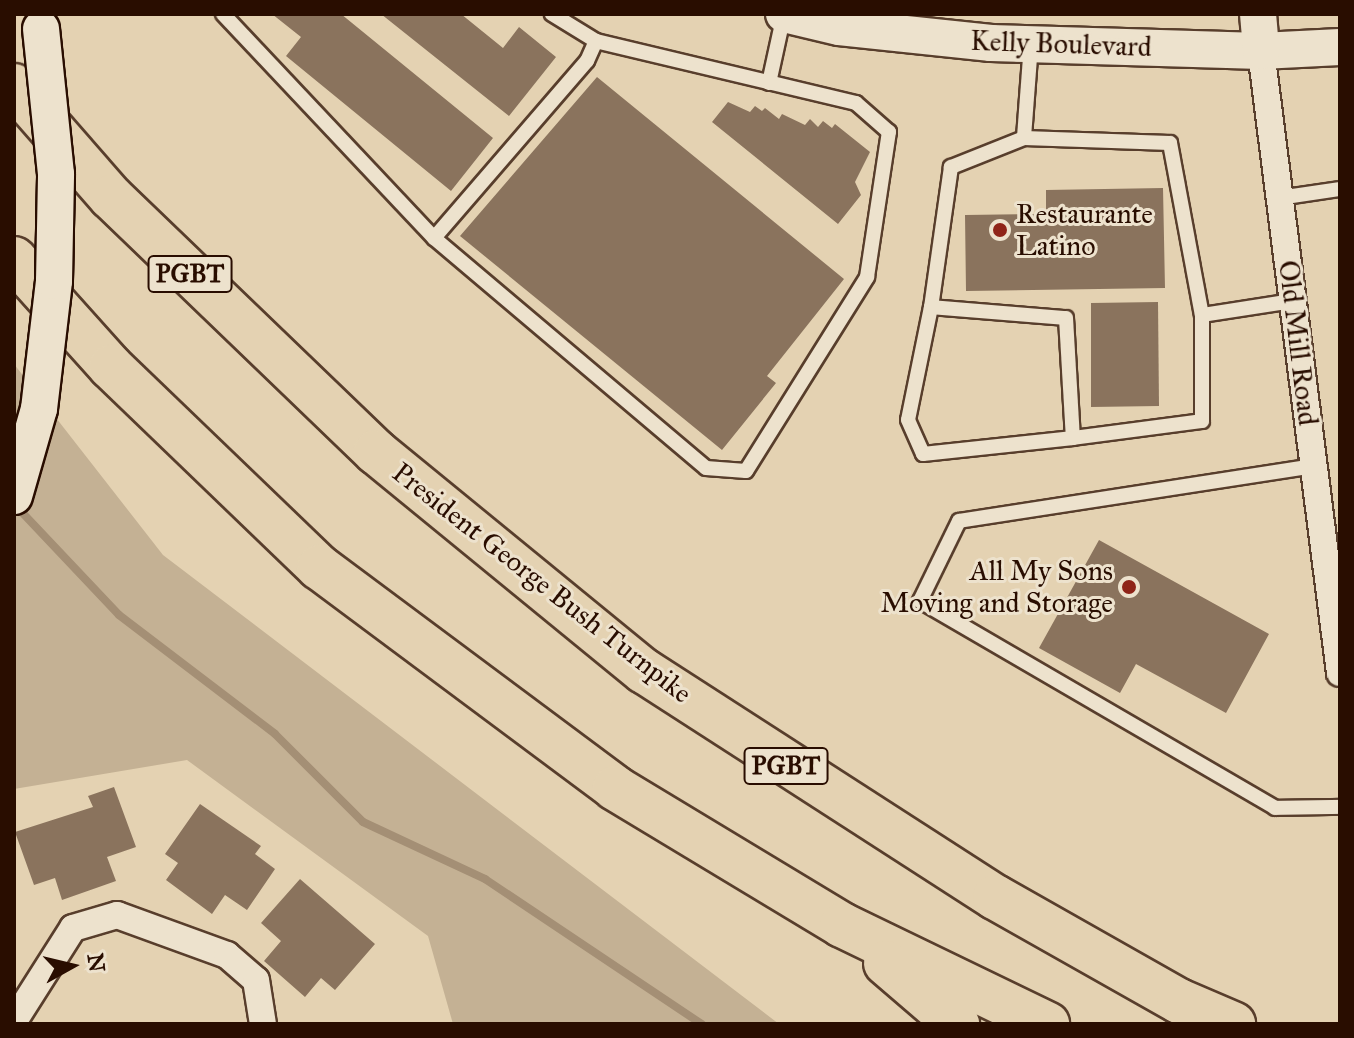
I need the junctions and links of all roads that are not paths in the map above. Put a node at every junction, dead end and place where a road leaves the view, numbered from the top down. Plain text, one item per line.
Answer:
1 (223, 14) edge
2 (552, 14) edge
3 (784, 14) edge
4 (1258, 14) edge
5 (39, 21) edge
6 (596, 41) junction
7 (1031, 44) junction
8 (1340, 47) edge
9 (1261, 51) junction
10 (769, 83) junction
11 (14, 86) edge
12 (1024, 138) junction
13 (1340, 189) edge
14 (1279, 198) junction
15 (434, 238) junction
16 (14, 259) edge
17 (1292, 301) junction
18 (931, 307) junction
19 (1202, 315) junction
20 (1073, 438) junction
21 (1314, 466) junction
22 (14, 496) edge
23 (1340, 673) edge
24 (1340, 807) edge
25 (842, 925) junction
26 (14, 1021) edge
27 (263, 1024) edge
28 (957, 1024) edge
29 (1047, 1024) edge
30 (1233, 1024) edge

1 - 15 lane
2 - 6 lane
3 - 7 main road, Kelly Boulevard
3 - 10 lane
4 - 9 main road, Old Mill Road
5 - 22 main road, bridge
6 - 10 lane
6 - 15 lane
7 - 9 main road, Kelly Boulevard
7 - 12 lane
8 - 9 main road, Kelly Boulevard
9 - 14 street, Old Mill Road
10 - 15 lane
11 - 30 highway, President George Bush Turnpike / PGBT
12 - 18 lane
12 - 19 lane
13 - 14 lane
14 - 17 street, Old Mill Road
16 - 25 highway
17 - 19 lane
17 - 21 street, Old Mill Road
18 - 20 lane
18 - 20 lane
19 - 20 lane
21 - 23 street, Old Mill Road
21 - 24 lane
25 - 28 highway
25 - 29 highway
26 - 27 street

